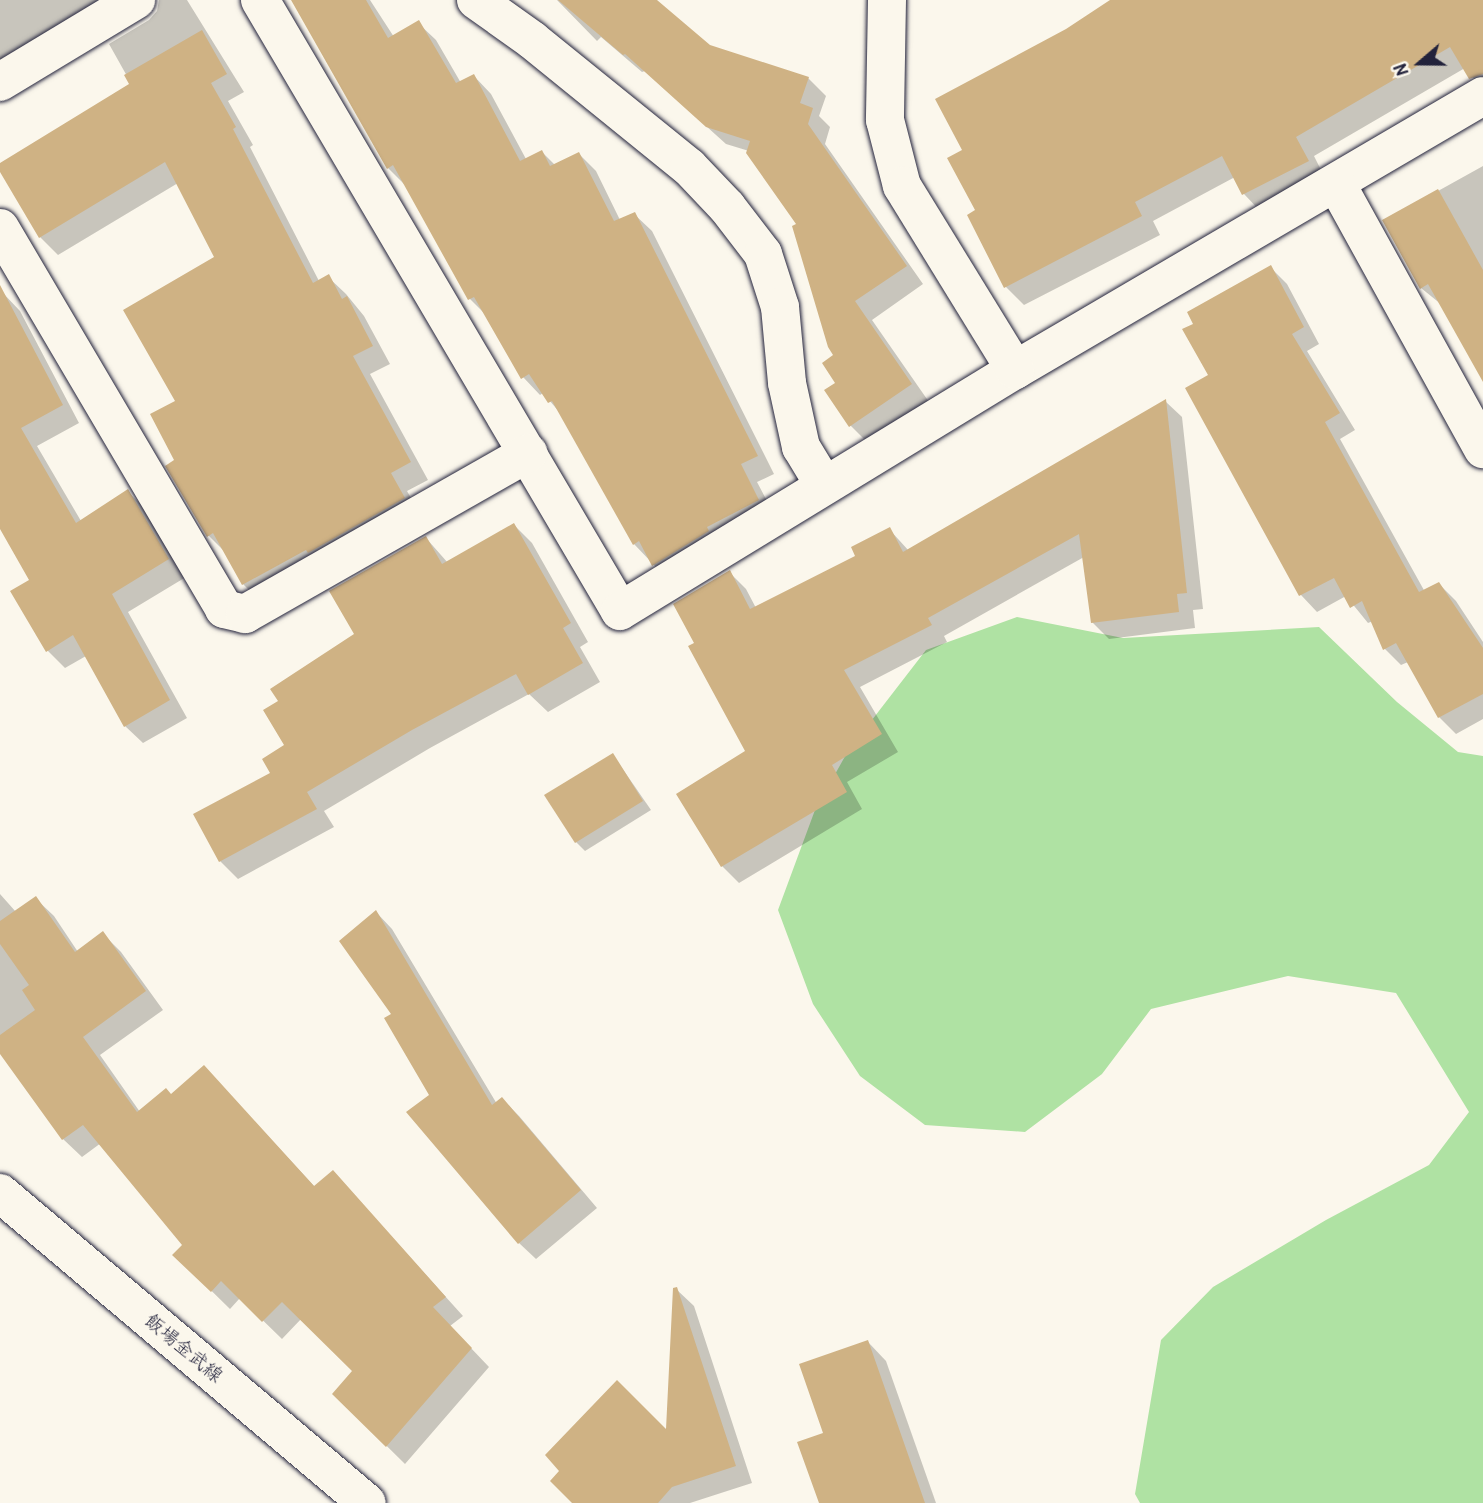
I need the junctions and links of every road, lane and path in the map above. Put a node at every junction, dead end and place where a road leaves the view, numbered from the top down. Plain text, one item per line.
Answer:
1 (136, 0) edge
2 (260, 0) edge
3 (476, 0) edge
4 (887, 0) edge
5 (0, 82) edge
6 (1483, 96) edge
7 (1336, 183) junction
8 (0, 228) edge
9 (1015, 370) junction
10 (1483, 449) edge
11 (528, 453) junction
12 (824, 485) junction
13 (0, 1193) edge
14 (368, 1503) edge

1 - 5 street
2 - 11 street
3 - 12 street
4 - 9 street
6 - 7 street
7 - 9 street
7 - 10 street
8 - 11 street
9 - 12 street
11 - 12 street
13 - 14 street, 飯場金武線

